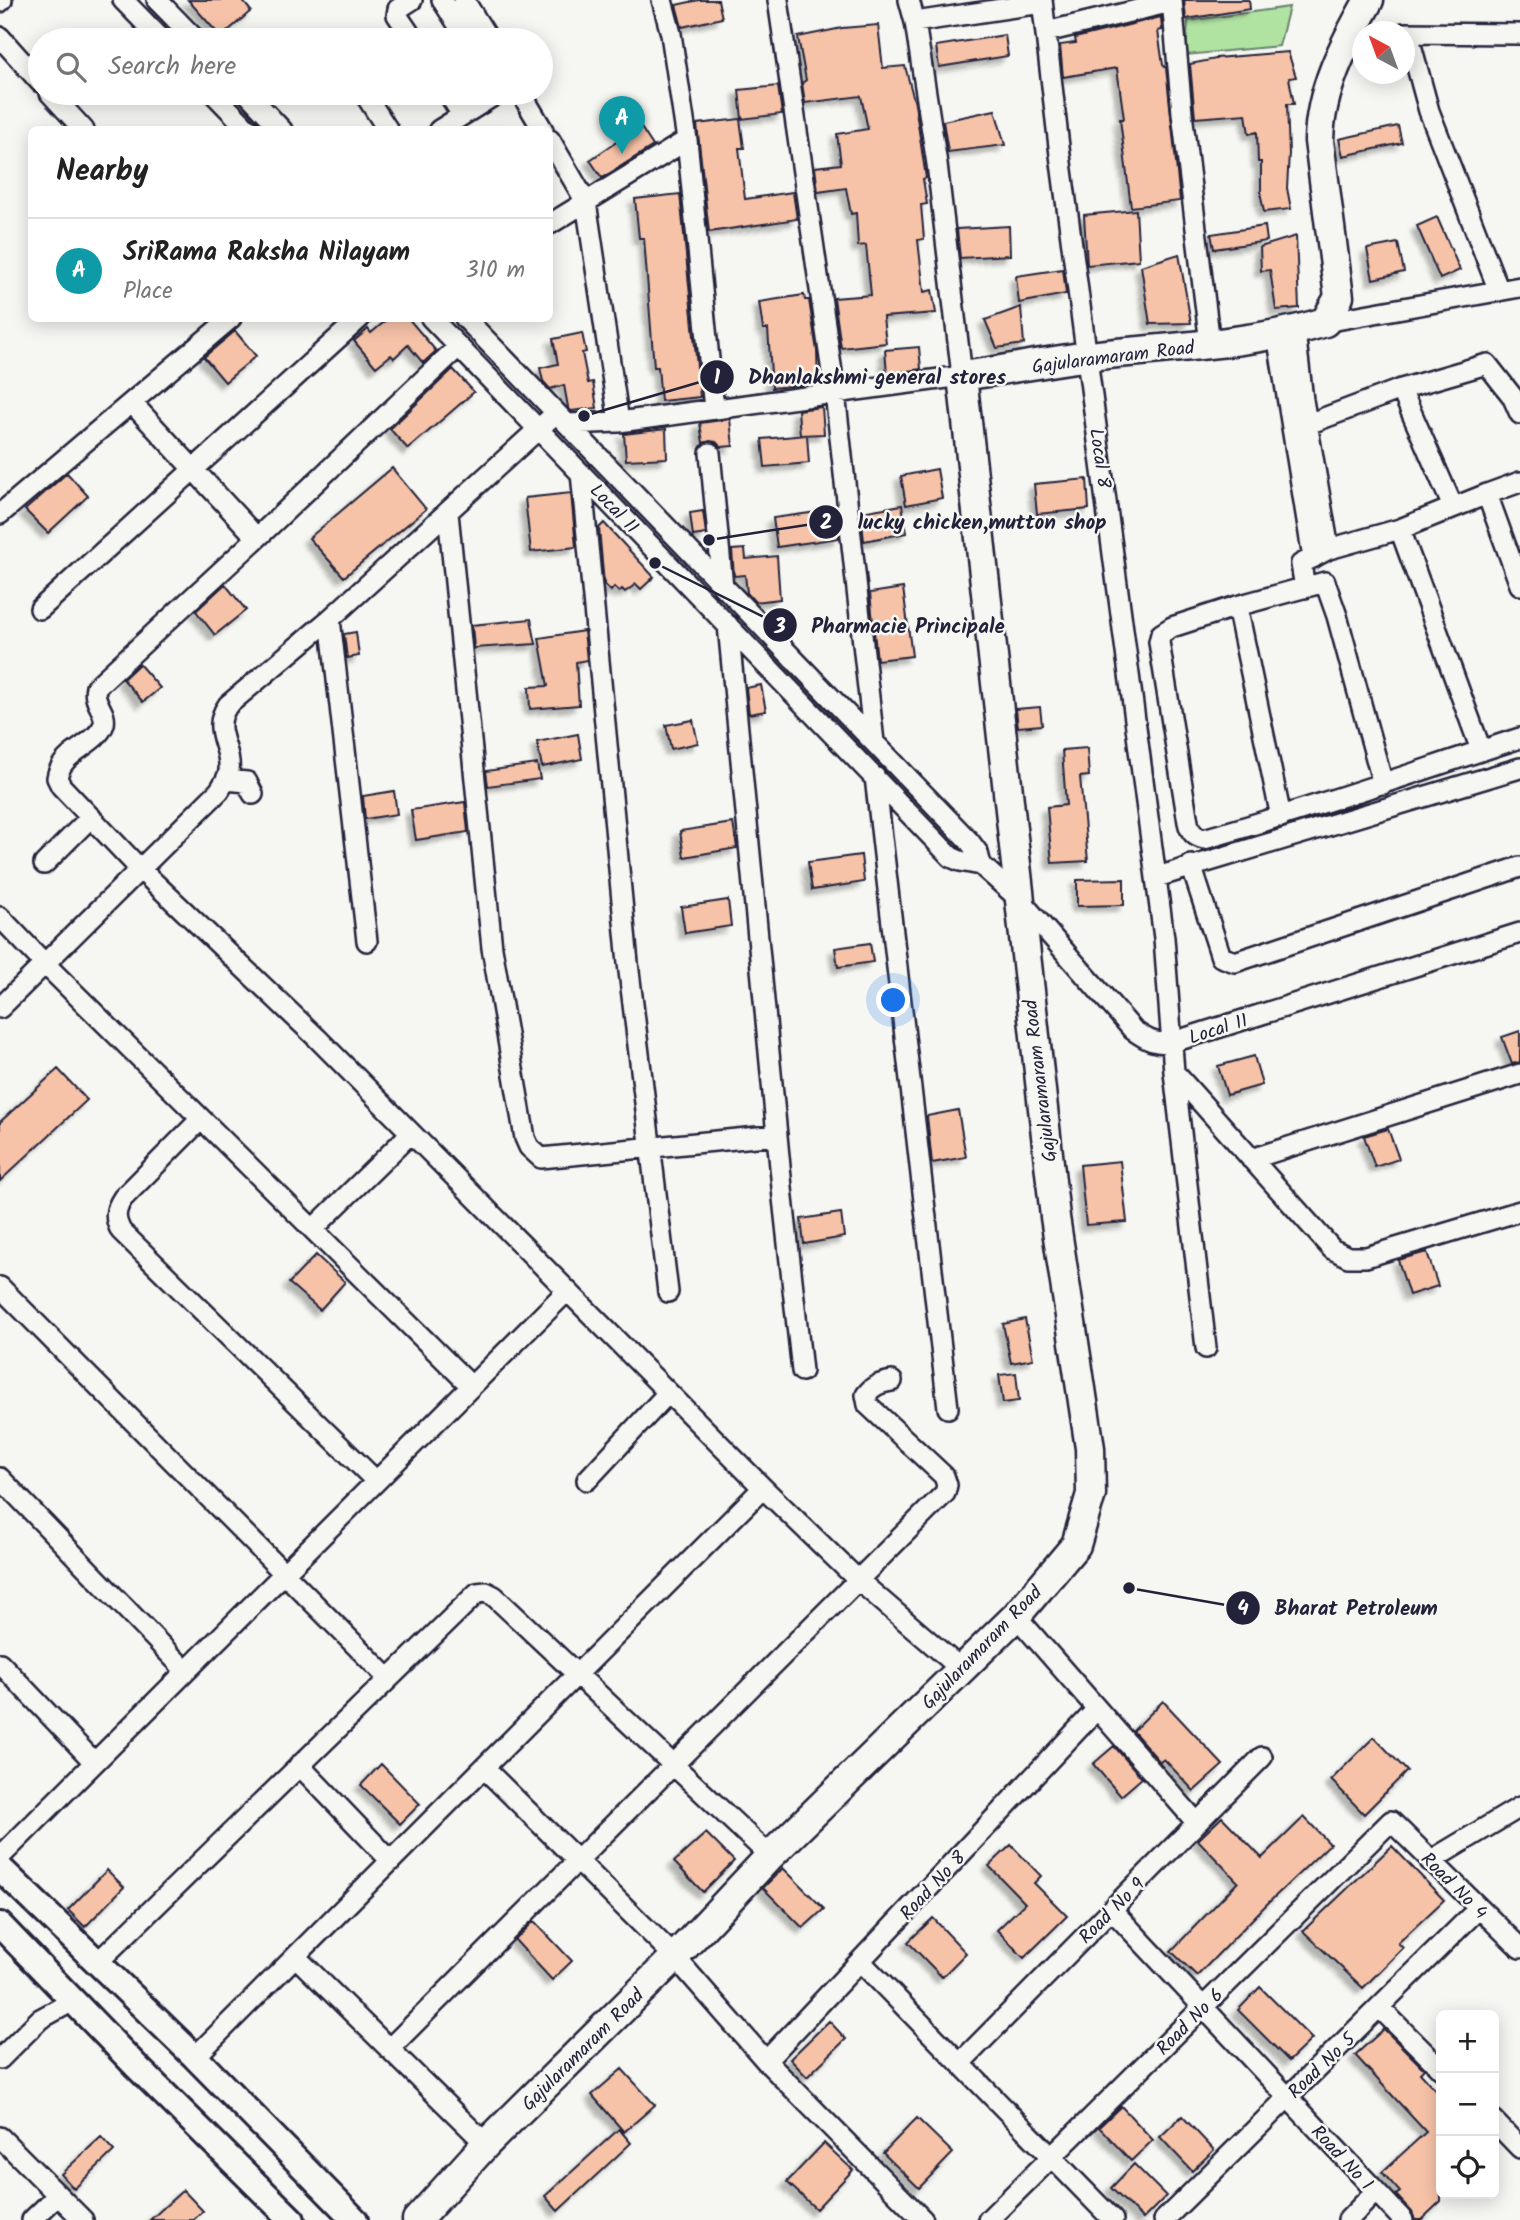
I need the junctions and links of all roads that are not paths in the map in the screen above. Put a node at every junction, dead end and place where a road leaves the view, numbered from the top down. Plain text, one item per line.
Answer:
1 (123, 0) edge
2 (157, 0) edge
3 (412, 0) edge
4 (442, 0) edge
5 (464, 0) edge
6 (662, 0) edge
7 (778, 0) edge
8 (909, 0) edge
9 (1370, 0) edge
10 (1042, 1) edge
11 (1172, 1) edge
12 (1362, 21) edge
13 (915, 22) junction
14 (150, 28) edge
15 (184, 28) edge
16 (406, 28) edge
17 (460, 28) edge
18 (482, 28) edge
19 (1046, 32) junction
20 (1415, 34) edge
21 (1520, 34) edge
22 (0, 37) edge
23 (1352, 42) edge
24 (1415, 64) edge
25 (28, 68) edge
26 (61, 105) edge
27 (225, 105) edge
28 (257, 105) edge
29 (372, 105) edge
30 (450, 105) edge
31 (481, 105) edge
32 (528, 105) edge
33 (453, 124) edge
34 (80, 126) edge
35 (245, 126) edge
36 (274, 126) edge
37 (385, 126) edge
38 (541, 126) edge
39 (687, 140) junction
40 (553, 145) edge
41 (586, 202) junction
42 (553, 222) edge
43 (1520, 287) edge
44 (1499, 291) junction
45 (226, 322) edge
46 (356, 322) edge
47 (435, 322) edge
48 (469, 322) edge
49 (1325, 322) junction
50 (1286, 333) junction
51 (1210, 344) junction
52 (458, 347) junction
53 (1087, 357) junction
54 (962, 376) junction
55 (1401, 389) junction
56 (835, 393) junction
57 (132, 404) junction
58 (714, 409) junction
59 (1520, 414) edge
60 (562, 419) junction
61 (619, 422) junction
62 (1300, 425) junction
63 (539, 429) junction
64 (710, 453) dead end
65 (194, 469) junction
66 (581, 473) junction
67 (1520, 482) edge
68 (1487, 495) junction
69 (1453, 507) junction
70 (448, 513) junction
71 (0, 514) edge
72 (1400, 529) junction
73 (257, 538) junction
74 (1321, 554) junction
75 (695, 556) junction
76 (678, 573) junction
77 (1520, 585) edge
78 (723, 587) junction
79 (1305, 588) junction
80 (1237, 606) junction
81 (40, 609) dead end
82 (330, 619) junction
83 (728, 625) junction
84 (846, 713) junction
85 (830, 730) junction
86 (1520, 738) edge
87 (874, 742) junction
88 (1481, 750) junction
89 (1520, 768) edge
90 (875, 777) junction
91 (226, 780) junction
92 (1383, 785) junction
93 (253, 794) dead end
94 (91, 817) junction
95 (1281, 817) junction
96 (44, 864) dead end
97 (982, 865) junction
98 (1191, 865) junction
99 (1520, 867) edge
100 (140, 869) junction
101 (1157, 877) junction
102 (1019, 899) junction
103 (0, 917) edge
104 (1520, 933) edge
105 (367, 941) dead end
106 (44, 964) junction
107 (0, 1008) edge
108 (1173, 1042) junction
109 (1174, 1072) junction
110 (1520, 1074) edge
111 (201, 1119) junction
112 (410, 1134) junction
113 (777, 1135) junction
114 (652, 1147) junction
115 (1251, 1159) junction
116 (1520, 1210) edge
117 (313, 1229) junction
118 (0, 1287) edge
119 (567, 1291) junction
120 (668, 1292) dead end
121 (1206, 1348) dead end
122 (802, 1371) dead end
123 (892, 1381) dead end
124 (471, 1386) junction
125 (668, 1393) junction
126 (948, 1408) dead end
127 (0, 1478) edge
128 (587, 1480) dead end
129 (376, 1481) junction
130 (763, 1488) junction
131 (284, 1573) junction
132 (858, 1580) junction
133 (1016, 1616) junction
134 (0, 1663) edge
135 (961, 1669) junction
136 (186, 1671) junction
137 (579, 1673) junction
138 (388, 1678) junction
139 (1097, 1709) junction
140 (1262, 1757) dead end
141 (94, 1762) junction
142 (299, 1765) junction
143 (674, 1765) junction
144 (485, 1769) junction
145 (1520, 1807) edge
146 (1391, 1821) joint
147 (1198, 1823) junction
148 (770, 1856) junction
149 (0, 1857) edge
150 (577, 1859) junction
151 (391, 1861) junction
152 (1430, 1861) junction
153 (0, 1868) edge
154 (1478, 1909) junction
155 (1112, 1910) junction
156 (0, 1926) edge
157 (1520, 1948) edge
158 (675, 1957) junction
159 (296, 1958) junction
160 (860, 1961) junction
161 (98, 1962) junction
162 (73, 2001) junction
163 (1203, 2007) junction
164 (1379, 2007) junction
165 (389, 2049) junction
166 (195, 2057) junction
167 (0, 2059) edge
168 (766, 2061) junction
169 (960, 2063) junction
170 (1436, 2064) edge
171 (1288, 2097) junction
172 (1499, 2127) edge
173 (0, 2137) edge
174 (486, 2144) junction
175 (1520, 2148) edge
176 (1052, 2157) junction
177 (1376, 2192) junction
178 (58, 2195) junction
179 (32, 2220) edge
180 (83, 2220) edge
181 (292, 2220) edge
182 (355, 2220) edge
183 (417, 2220) edge
184 (923, 2220) edge
185 (988, 2220) edge
186 (1113, 2220) edge
187 (1164, 2220) edge
188 (1348, 2220) edge
189 (1404, 2220) edge

1 - 14 street
2 - 15 street
3 - 16 street
4 - 17 street
5 - 18 street
6 - 39 street
7 - 56 street
8 - 13 street
9 - 12 main road
10 - 13 street
10 - 19 street, Local 8
11 - 19 street
11 - 51 street
13 - 54 street
19 - 53 street, Local 8
20 - 21 street
22 - 25 street
23 - 49 main road
24 - 44 street
26 - 34 street
27 - 35 street
28 - 36 street
29 - 37 street
30 - 33 street
31 - 33 street
32 - 38 street
39 - 41 street
39 - 58 street
40 - 41 street
41 - 42 street
41 - 61 street
43 - 44 street
44 - 49 street
45 - 57 street
46 - 65 street
47 - 52 street, Local 11
48 - 60 street, Local 11
49 - 50 main road, Gajularamaram Road
50 - 51 main road, Gajularamaram Road
50 - 62 street
51 - 53 main road, Gajularamaram Road
52 - 63 street, Local 11
52 - 73 street
53 - 54 main road, Gajularamaram Road
53 - 101 street, Local 8
54 - 56 street
54 - 102 main road, Gajularamaram Road
55 - 59 street
55 - 62 street
55 - 69 street
56 - 58 street
56 - 87 street
57 - 65 street
57 - 71 street
58 - 61 street
60 - 61 street
60 - 63 street
60 - 75 street, Local 11
62 - 74 street
63 - 66 street, Local 11
63 - 70 street
64 - 78 street
65 - 73 street
65 - 81 street
66 - 76 street, Local 11
66 - 114 street
67 - 68 street
68 - 69 street
68 - 77 street
69 - 72 street
70 - 82 street
70 - 114 street
72 - 74 street
72 - 88 street
73 - 94 street
74 - 79 street
75 - 76 street
75 - 78 street, Local 11
76 - 83 street, Local 11
78 - 84 street, Local 11
79 - 80 street
79 - 92 street
80 - 95 street
80 - 95 street
82 - 91 street
82 - 105 street
83 - 85 street, Local 11
83 - 113 street
84 - 85 street
84 - 87 street, Local 11
85 - 90 street, Local 11
86 - 88 street
87 - 97 street, Local 11
88 - 92 street
89 - 98 street
90 - 97 street, Local 11
90 - 126 street
91 - 93 street
91 - 100 street
92 - 95 street
94 - 96 street
94 - 100 street
97 - 102 street, Local 11
98 - 99 street
98 - 101 street
100 - 106 street
100 - 112 street
101 - 108 street, Local 8
102 - 108 street, Local 11
102 - 133 main road, Gajularamaram Road
103 - 106 street
104 - 108 street, Local 11
106 - 107 street
106 - 111 street
108 - 109 street, Local 8
109 - 115 street
109 - 121 street, Local 8
110 - 115 street
111 - 117 street
111 - 129 street
112 - 117 street
112 - 119 street
113 - 114 street
113 - 122 street
114 - 120 street
115 - 116 street
117 - 124 street
118 - 131 street
119 - 124 street
119 - 125 street
123 - 132 street
124 - 129 street
125 - 128 street
125 - 130 street
127 - 136 street
129 - 131 street
130 - 132 street
130 - 137 street
131 - 136 street
131 - 138 street
132 - 135 street
132 - 143 street
133 - 135 main road, Gajularamaram Road
133 - 139 street
134 - 141 street
135 - 148 main road, Gajularamaram Road
136 - 141 street
137 - 138 street
137 - 143 street
137 - 144 street
138 - 142 street
139 - 147 street
139 - 160 street, Road No 8
140 - 147 street, Road No 9
141 - 149 street
142 - 151 street
142 - 161 street
143 - 148 street
143 - 150 street
144 - 150 street
144 - 151 street
145 - 152 street
146 - 152 street, Road No 4
146 - 163 street, Road No 6
147 - 155 street, Road No 9
148 - 158 main road, Gajularamaram Road
150 - 158 street
150 - 165 street
151 - 159 street
152 - 154 street, Road No 4
153 - 161 street
154 - 157 street, Road No 4
154 - 164 street, Road No 5
155 - 163 street, Road No 1
155 - 169 street, Road No 9
156 - 162 street
158 - 168 street
158 - 174 main road, Gajularamaram Road
159 - 165 street
159 - 166 street
160 - 168 street, Road No 8
160 - 169 street
161 - 166 street
162 - 167 street
162 - 181 street
163 - 171 street, Road No 1
163 - 176 street, Road No 6
164 - 170 street
164 - 171 street, Road No 5
165 - 174 street
166 - 182 street
168 - 184 street
169 - 176 street
171 - 177 street, Road No 1
171 - 187 street, Road No 5
172 - 175 street
173 - 178 street
174 - 183 main road, Gajularamaram Road
176 - 185 street, Road No 6
176 - 186 street
177 - 188 street
177 - 189 street, Road No 1
178 - 179 street
178 - 180 street

